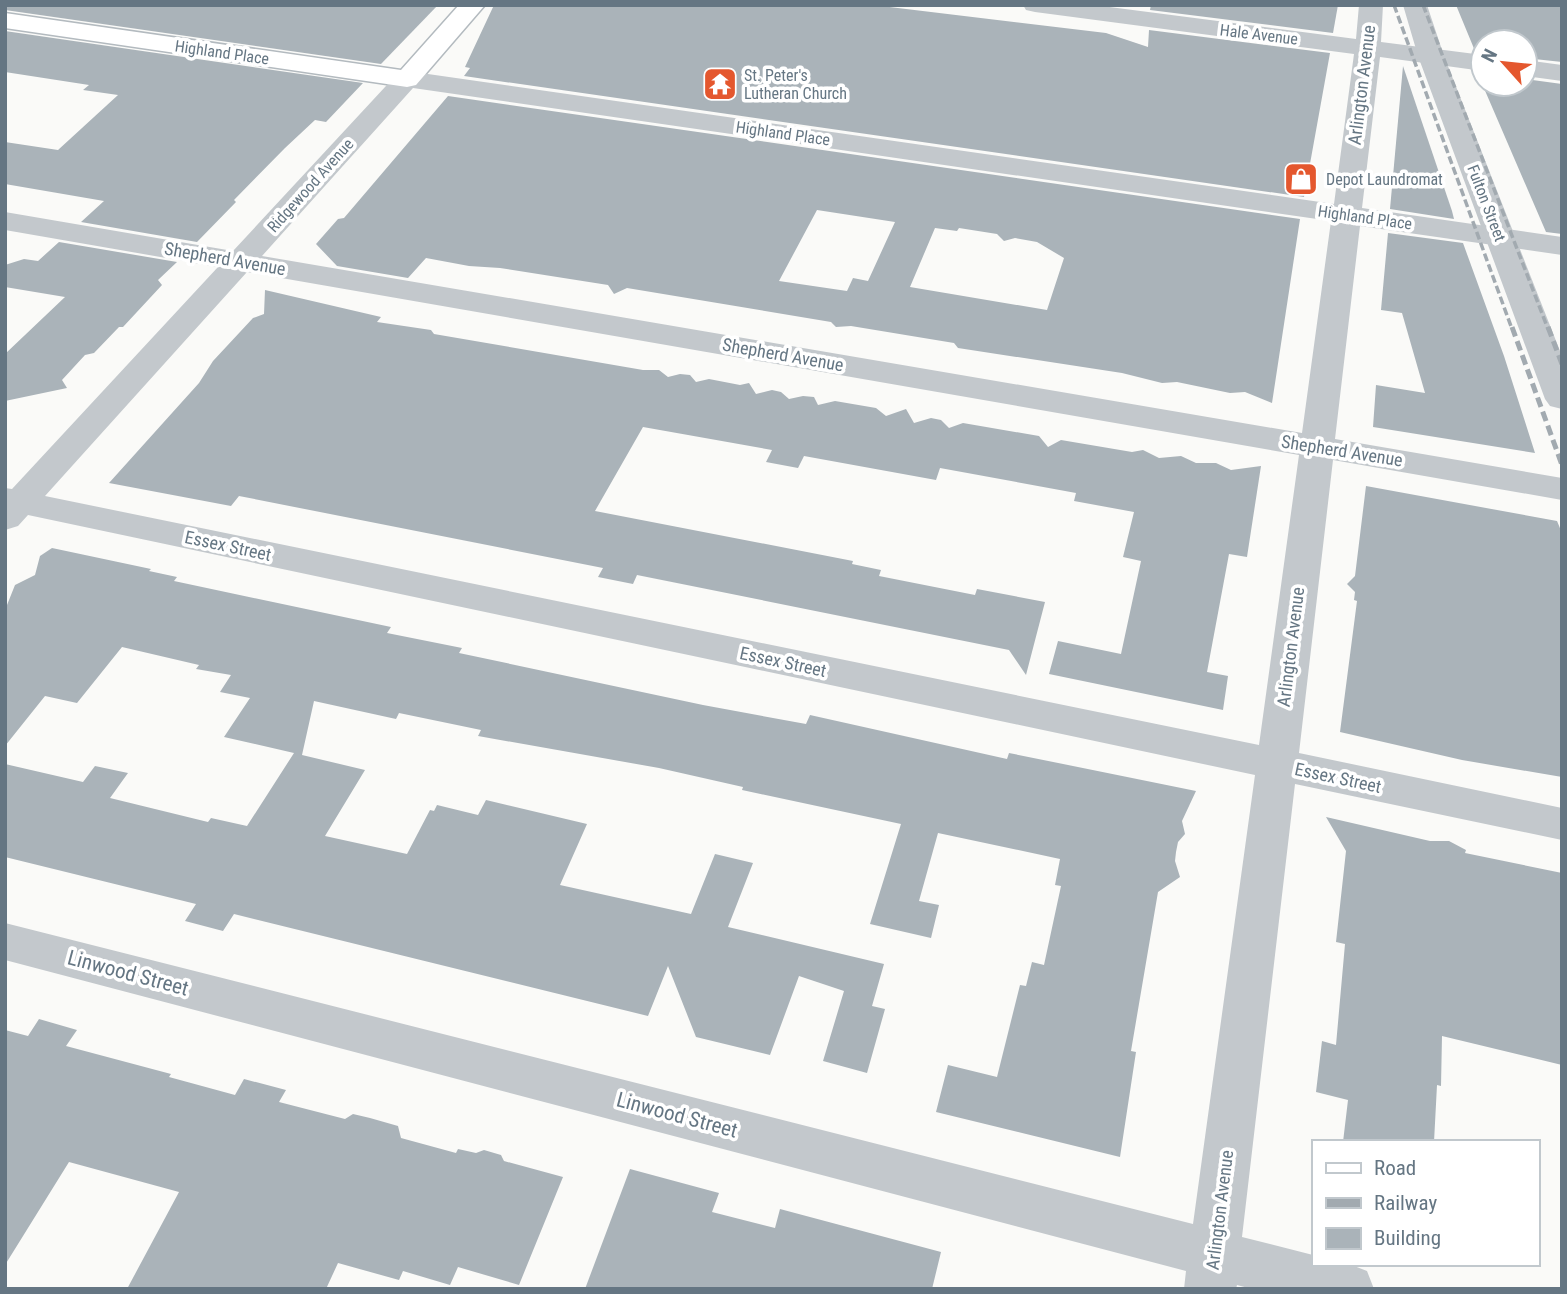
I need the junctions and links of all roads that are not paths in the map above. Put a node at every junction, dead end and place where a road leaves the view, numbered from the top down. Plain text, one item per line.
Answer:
1 (472, 5) edge
2 (1035, 5) edge
3 (1371, 5) edge
4 (1415, 5) edge
5 (5, 20) edge
6 (1368, 48) junction
7 (1431, 56) junction
8 (1469, 61) edge
9 (1539, 70) edge
10 (1562, 73) edge
11 (407, 79) junction
12 (1346, 214) junction
13 (5, 221) edge
14 (1501, 237) junction
15 (1562, 247) edge
16 (240, 261) junction
17 (1562, 399) edge
18 (1317, 447) junction
19 (1562, 489) edge
20 (10, 507) edge
21 (1276, 765) junction
22 (1562, 824) edge
23 (5, 941) edge
24 (1212, 1271) edge
25 (1348, 1289) edge

1 - 11 main road, Ridgewood Avenue
2 - 6 street, Hale Avenue
3 - 6 street, Arlington Avenue
4 - 7 street, Fulton Street
5 - 11 main road, Highland Place
6 - 7 street, Hale Avenue
6 - 12 street, Arlington Avenue
7 - 8 street, Hale Avenue
7 - 14 street, Fulton Street
9 - 10 street
11 - 12 street, Highland Place
11 - 16 street, Ridgewood Avenue
12 - 14 street, Highland Place
12 - 18 street, Arlington Avenue
13 - 16 street, Shepherd Avenue
14 - 15 street, Highland Place
14 - 17 street, Fulton Street
16 - 18 street, Shepherd Avenue
16 - 20 street, Ridgewood Avenue
18 - 19 street, Shepherd Avenue
18 - 21 street, Arlington Avenue
20 - 21 street, Essex Street
21 - 22 street, Essex Street
21 - 24 street, Arlington Avenue
23 - 24 street, Linwood Street
24 - 25 street, Linwood Street

